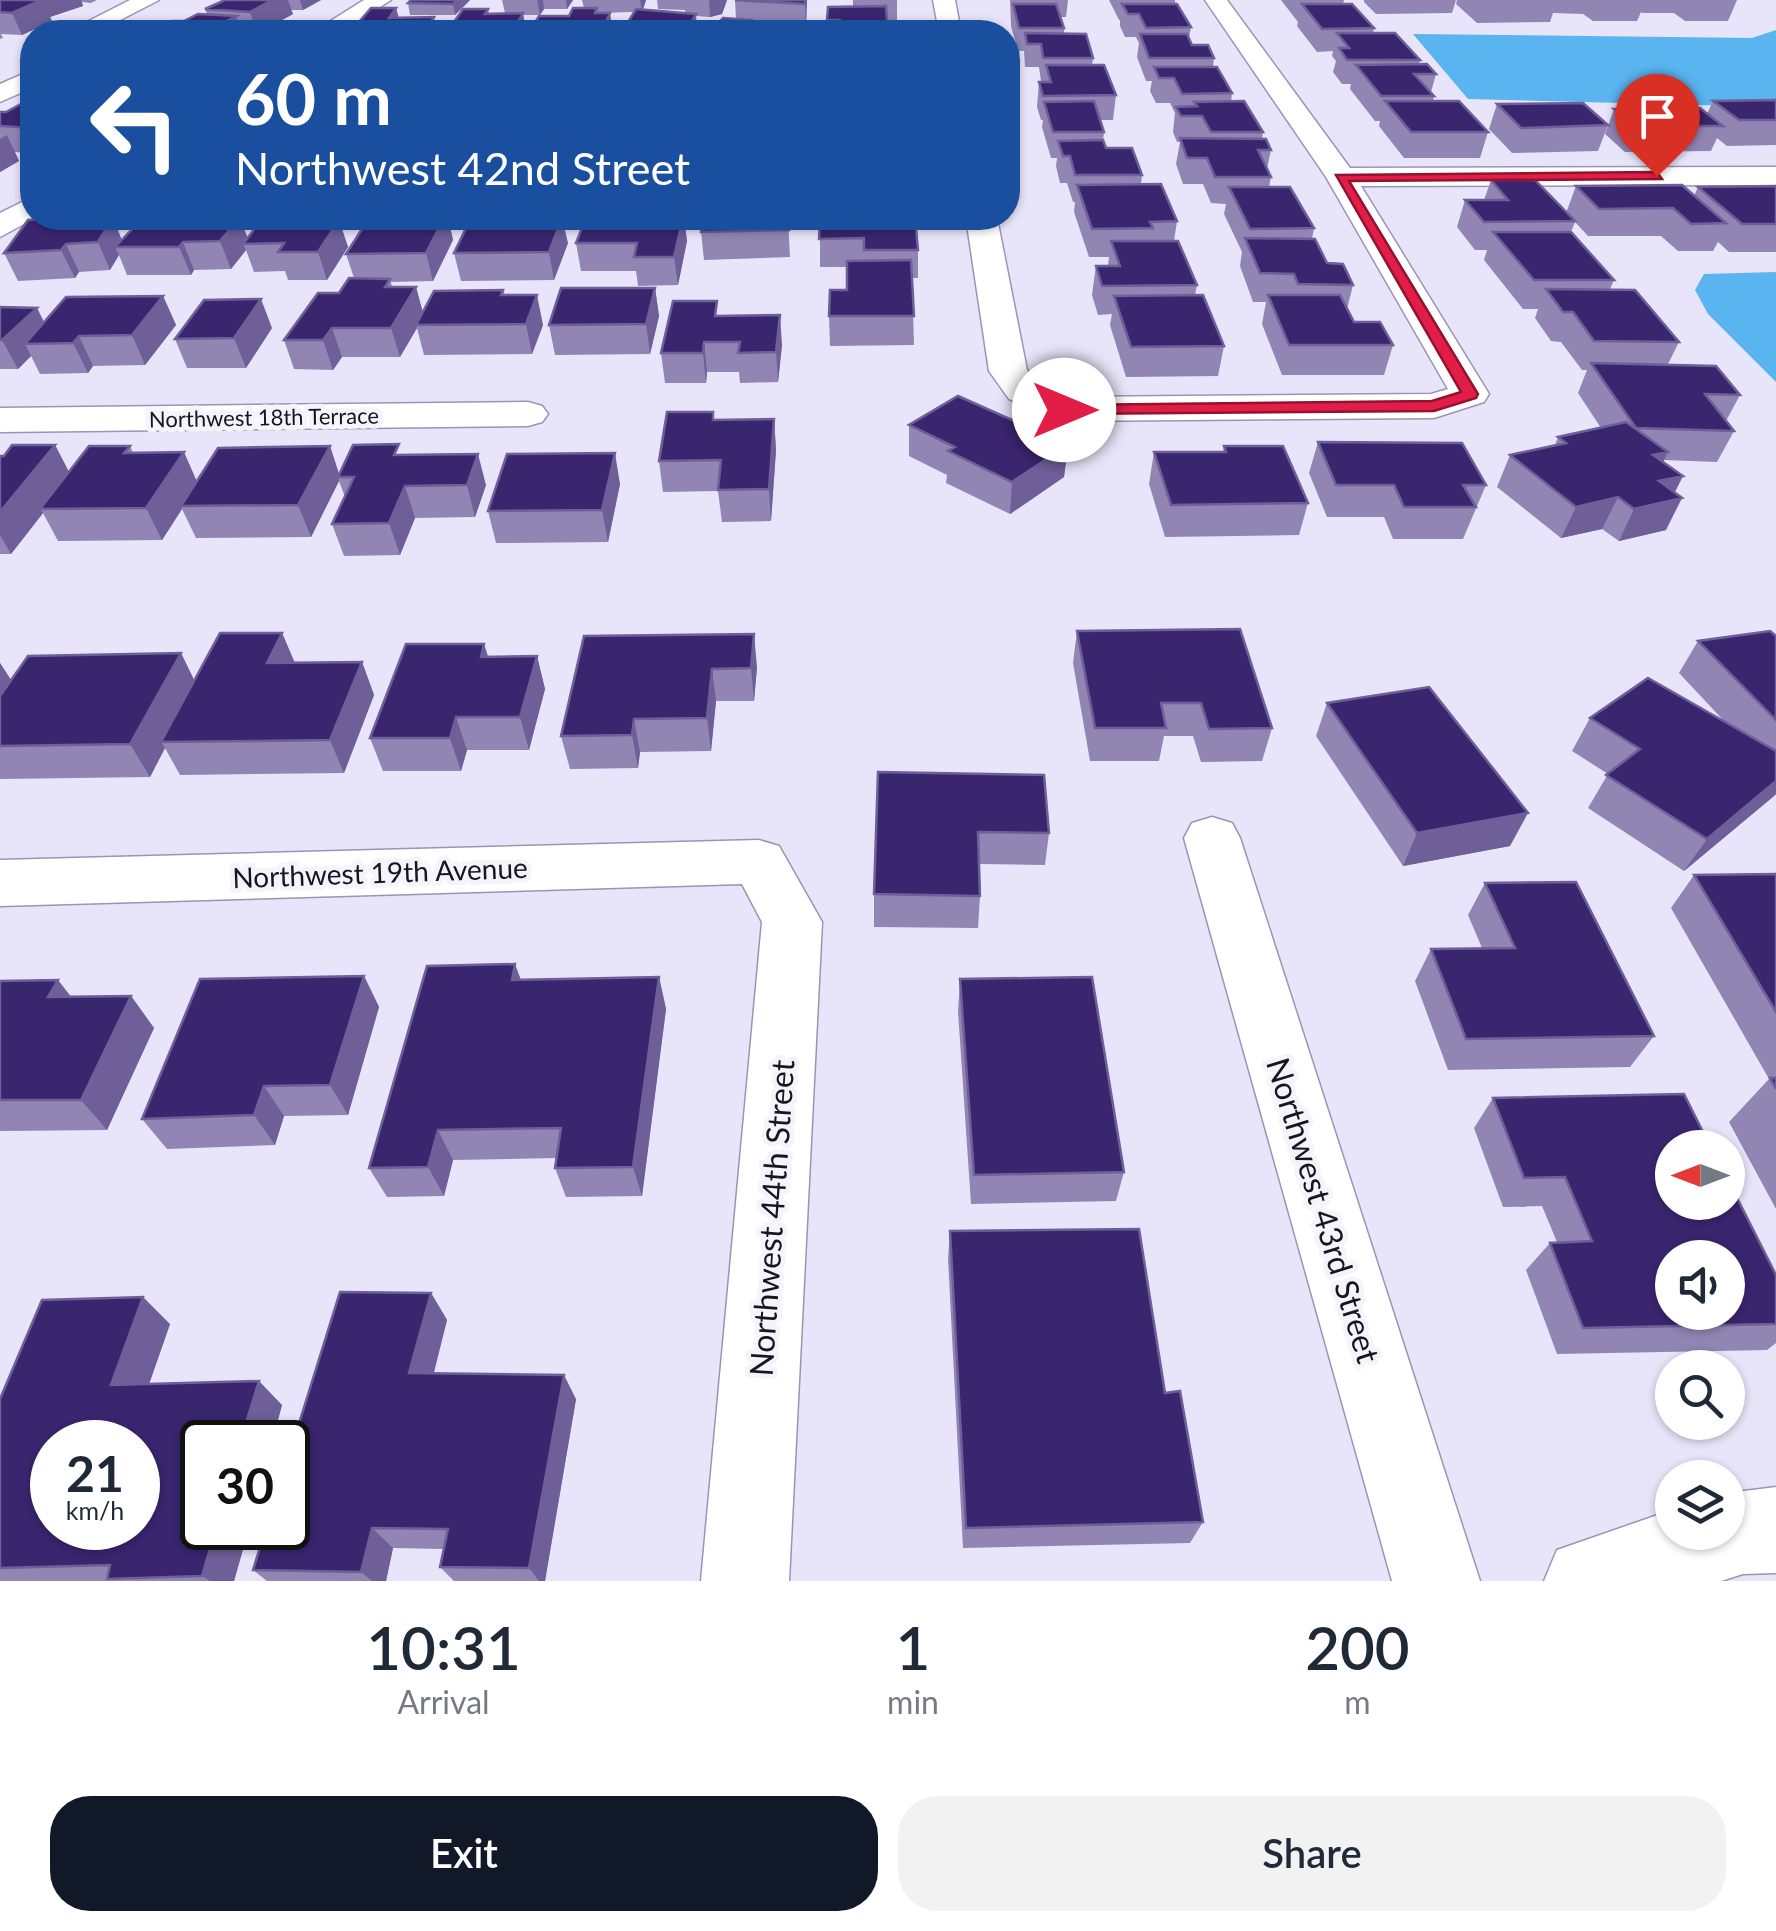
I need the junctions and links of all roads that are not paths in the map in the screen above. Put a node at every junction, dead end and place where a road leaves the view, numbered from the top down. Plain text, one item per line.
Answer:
1 (148, 0) edge
2 (380, 0) edge
3 (1216, 0) edge
4 (174, 8) dead end
5 (105, 20) edge
6 (150, 20) edge
7 (346, 20) edge
8 (1776, 176) edge
9 (1341, 177) junction
10 (984, 230) edge
11 (528, 414) dead end
12 (0, 420) edge
13 (1212, 838) dead end
14 (759, 862) joint
15 (0, 883) edge
16 (1776, 1530) edge
17 (744, 1581) edge
18 (1436, 1581) edge
19 (1588, 1581) edge

1 - 5 street
2 - 7 street
3 - 9 street
4 - 6 street
8 - 9 street
9 - 10 street
11 - 12 street, Northwest 18th Terrace
13 - 18 street, Northwest 43rd Street
14 - 15 street, Northwest 19th Avenue
14 - 17 street, Northwest 44th Street
16 - 19 street

